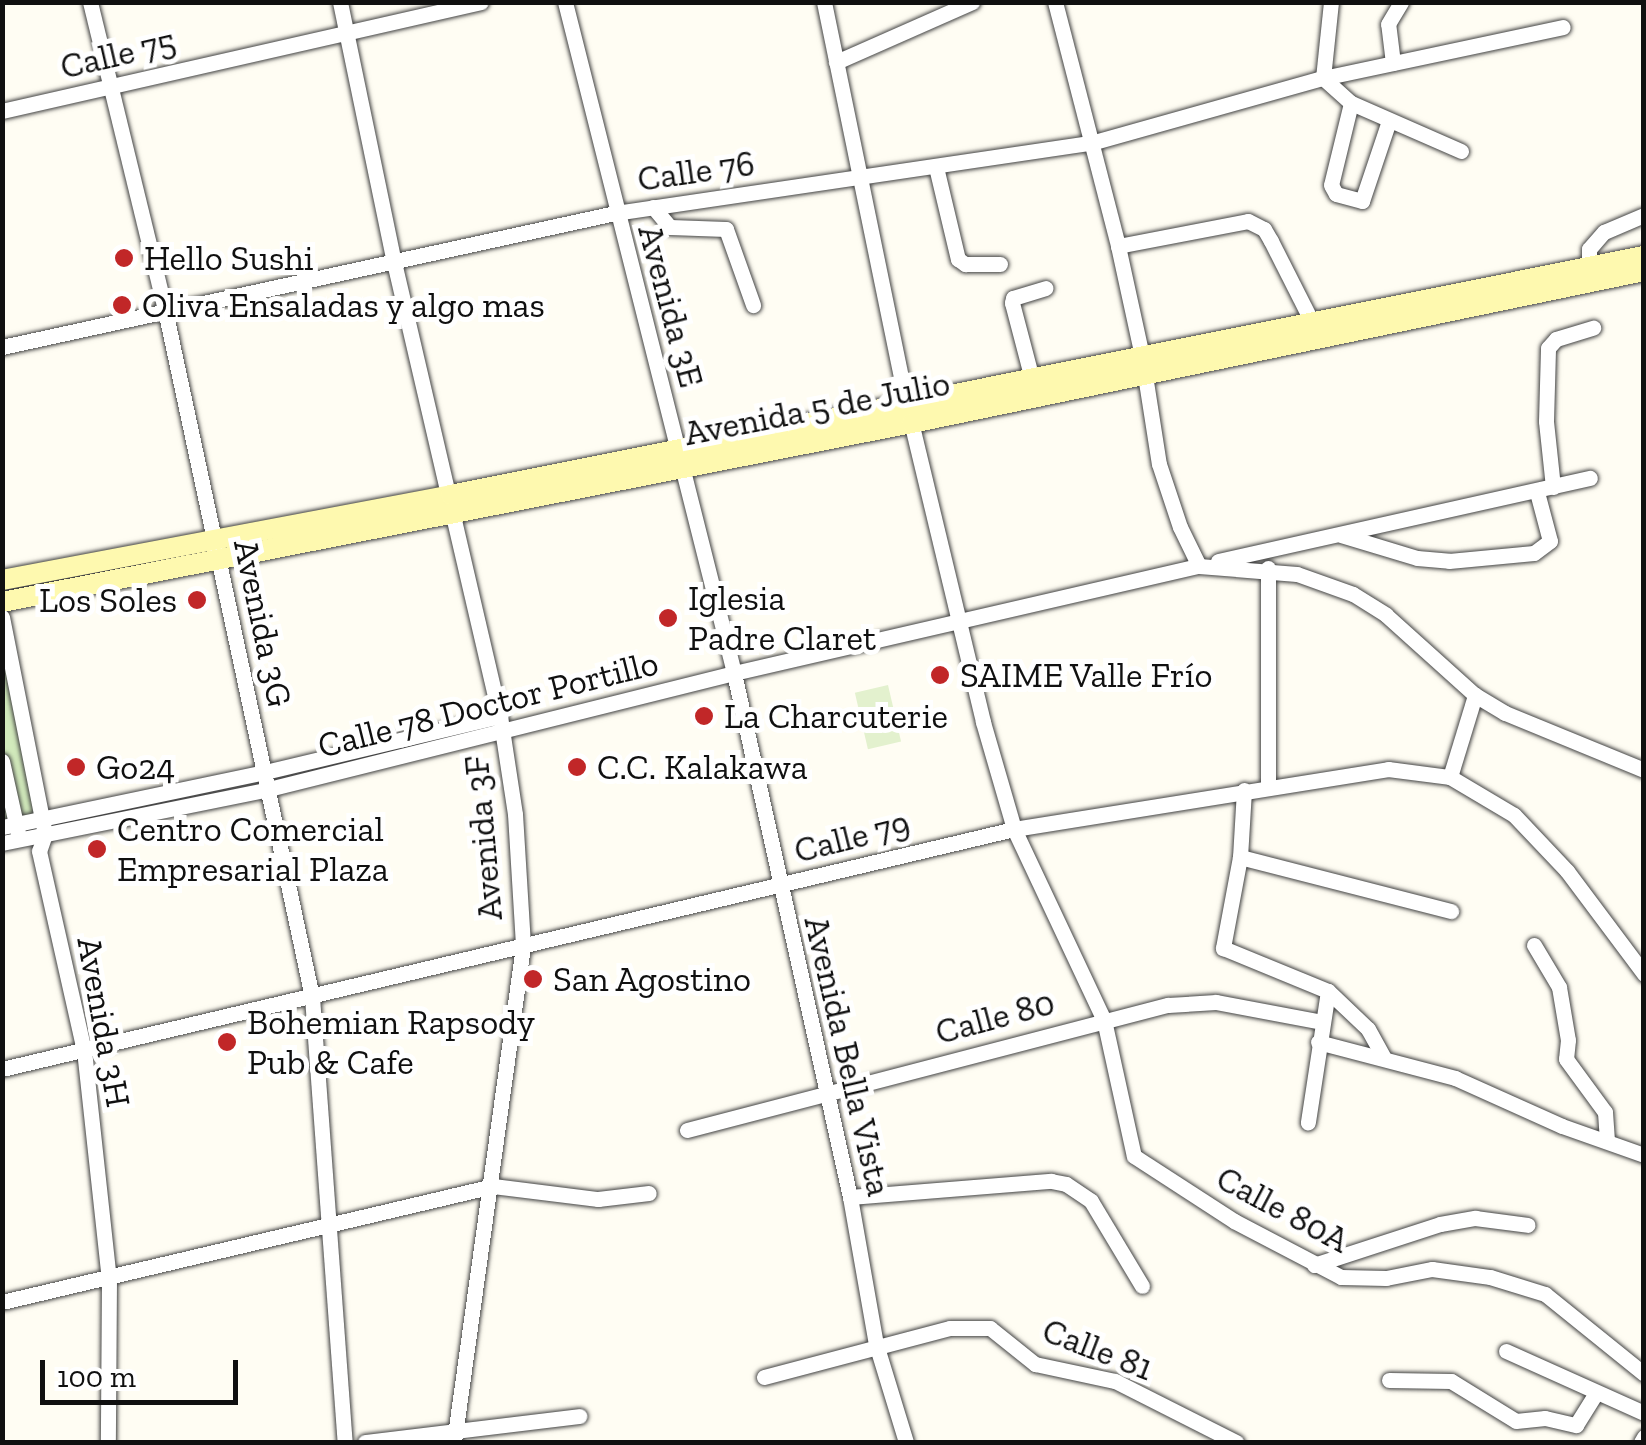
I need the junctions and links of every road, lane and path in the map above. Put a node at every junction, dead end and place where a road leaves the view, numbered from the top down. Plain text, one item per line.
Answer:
1 (90, 2) edge
2 (340, 2) edge
3 (481, 2) edge
4 (565, 2) edge
5 (824, 2) edge
6 (972, 2) edge
7 (1056, 2) edge
8 (1331, 2) edge
9 (1401, 2) edge
10 (1562, 27) dead end
11 (347, 32) junction
12 (836, 62) junction
13 (1392, 63) junction
14 (1324, 78) junction
15 (112, 87) junction
16 (1351, 103) junction
17 (2, 111) edge
18 (1389, 120) junction
19 (1090, 143) junction
20 (1461, 151) dead end
21 (936, 167) junction
22 (859, 179) junction
23 (653, 208) junction
24 (616, 213) junction
25 (1644, 215) edge
26 (1118, 246) junction
27 (1644, 256) edge
28 (394, 262) junction
29 (1000, 264) dead end
30 (1589, 268) junction
31 (1644, 271) edge
32 (1046, 288) dead end
33 (754, 305) dead end
34 (165, 310) junction
35 (1312, 322) junction
36 (1593, 328) dead end
37 (2, 347) edge
38 (1144, 365) junction
39 (1032, 379) junction
40 (909, 414) junction
41 (680, 459) junction
42 (1590, 478) dead end
43 (1545, 490) junction
44 (454, 505) junction
45 (1337, 534) junction
46 (217, 551) junction
47 (1199, 566) junction
48 (1268, 568) junction
49 (2, 580) edge
50 (2, 602) edge
51 (2, 618) edge
52 (958, 621) junction
53 (734, 673) junction
54 (1475, 695) junction
55 (500, 716) junction
56 (504, 733) junction
57 (2, 761) edge
58 (1644, 770) edge
59 (1450, 778) junction
60 (267, 780) junction
61 (1268, 786) junction
62 (1244, 790) junction
63 (43, 826) junction
64 (1014, 829) junction
65 (13, 830) edge
66 (2, 843) edge
67 (39, 852) junction
68 (1240, 856) junction
69 (778, 886) junction
70 (1451, 910) dead end
71 (1534, 945) dead end
72 (522, 946) junction
73 (1644, 974) edge
74 (1328, 990) junction
75 (312, 996) junction
76 (1104, 1020) junction
77 (1322, 1022) junction
78 (1318, 1042) junction
79 (84, 1050) junction
80 (1383, 1056) junction
81 (2, 1069) edge
82 (825, 1092) junction
83 (1308, 1122) dead end
84 (687, 1130) dead end
85 (1607, 1140) junction
86 (1644, 1155) edge
87 (493, 1186) junction
88 (649, 1193) dead end
89 (850, 1197) junction
90 (1528, 1225) dead end
91 (327, 1226) junction
92 (1314, 1265) junction
93 (109, 1279) junction
94 (1142, 1286) dead end
95 (2, 1302) edge
96 (876, 1344) junction
97 (1506, 1350) dead end
98 (1644, 1374) edge
99 (764, 1377) dead end
100 (1389, 1380) dead end
101 (1595, 1394) junction
102 (1644, 1414) edge
103 (579, 1416) dead end
104 (455, 1436) edge
105 (108, 1442) edge
106 (345, 1442) edge
107 (365, 1442) edge
108 (906, 1442) edge
109 (1236, 1442) edge

1 - 15 street, Avenida 3G
2 - 11 street, Avenida 3F
3 - 11 street, Calle 75
4 - 24 street, Avenida 3E
5 - 12 street, Calle 80A
6 - 12 street
7 - 19 street
8 - 14 street
9 - 13 street
10 - 13 street, Calle 76
11 - 15 street, Calle 75
11 - 28 street, Avenida 3F
12 - 22 street, Calle 80A
13 - 14 street, Calle 76
14 - 16 street
14 - 19 street, Calle 76
15 - 17 street, Calle 75
15 - 34 street, Avenida 3G
16 - 18 street
16 - 18 street
18 - 20 street
19 - 21 street, Calle 76
19 - 26 street
21 - 22 street, Calle 76
21 - 29 street
22 - 23 street, Calle 76
22 - 40 street, Calle 80A
23 - 24 street, Calle 76
23 - 33 street
24 - 28 street, Calle 76
24 - 41 street, Avenida 3E
25 - 30 street
26 - 35 street
26 - 38 street
27 - 30 main road, Avenida 5 de Julio
28 - 34 street, Calle 76
28 - 44 street, Avenida 3F
30 - 35 main road, Avenida 5 de Julio
31 - 38 main road, Avenida 5 de Julio
32 - 39 street
34 - 37 street, Calle 76
34 - 46 street, Avenida 3G
35 - 38 main road, Avenida 5 de Julio
36 - 43 street
38 - 39 main road, Avenida 5 de Julio
38 - 40 main road, Avenida 5 de Julio
38 - 47 street
39 - 40 main road, Avenida 5 de Julio
40 - 41 main road, Avenida 5 de Julio
40 - 52 street, Calle 80A
41 - 44 main road, Avenida 5 de Julio
41 - 53 street, Avenida Bella Vista
42 - 43 street
43 - 45 street
43 - 45 street
44 - 46 main road, Avenida 5 de Julio
44 - 55 street, Avenida 3F
45 - 47 street
46 - 49 main road, Avenida 5 de Julio
46 - 50 main road, Avenida 5 de Julio
46 - 60 street, Avenida 3G
47 - 48 street, Calle 78 Doctor Portillo
47 - 52 street, Calle 78 Doctor Portillo
48 - 54 street, Calle 78 Doctor Portillo
48 - 61 street
51 - 63 street
52 - 53 street, Calle 78 Doctor Portillo
52 - 64 street, Calle 80A
53 - 56 street, Calle 78 Doctor Portillo
53 - 69 street, Avenida Bella Vista
54 - 58 street, Calle 78 Doctor Portillo
54 - 59 street
55 - 56 street, Avenida 3F
55 - 60 street, Calle 78 Doctor Portillo
56 - 60 street, Calle 78 Doctor Portillo
56 - 72 street, Avenida 3F
57 - 65 street
59 - 61 street, Calle 79
59 - 73 street, Calle 79
60 - 63 street, Calle 78 Doctor Portillo
60 - 75 street, Avenida 3G
61 - 62 street, Calle 79
62 - 64 street, Calle 79
62 - 68 street
63 - 65 street, Calle 78 Doctor Portillo
63 - 67 street
64 - 69 street, Calle 79
64 - 76 street, Calle 80A
65 - 66 street, Calle 78 Doctor Portillo
65 - 67 street
67 - 79 street, Avenida 3H
68 - 70 street
68 - 74 street
69 - 72 street, Calle 79
69 - 82 street, Avenida Bella Vista
71 - 85 street
72 - 75 street, Calle 79
72 - 87 street, Avenida 3F
74 - 77 street
74 - 80 street
75 - 79 street, Calle 79
75 - 91 street, Avenida 3G
76 - 77 street, Calle 80
76 - 82 street, Calle 80
76 - 92 street, Calle 80A
77 - 78 street
78 - 80 street
78 - 83 street
79 - 81 street, Calle 79
79 - 93 street, Avenida 3H
80 - 85 street
82 - 84 street, Calle 80
82 - 89 street, Avenida Bella Vista
85 - 86 street
87 - 88 street
87 - 91 street
87 - 104 street, Avenida 3F
89 - 94 street
89 - 96 street, Avenida Bella Vista
90 - 92 street
91 - 93 street
91 - 106 street, Avenida 3G
92 - 98 street, Calle 80A
93 - 95 street
93 - 105 street, Avenida 3H
96 - 99 street, Calle 81
96 - 108 street, Avenida Bella Vista
96 - 109 street, Calle 81
97 - 101 street
100 - 101 street
101 - 102 street
103 - 104 street
104 - 107 street

